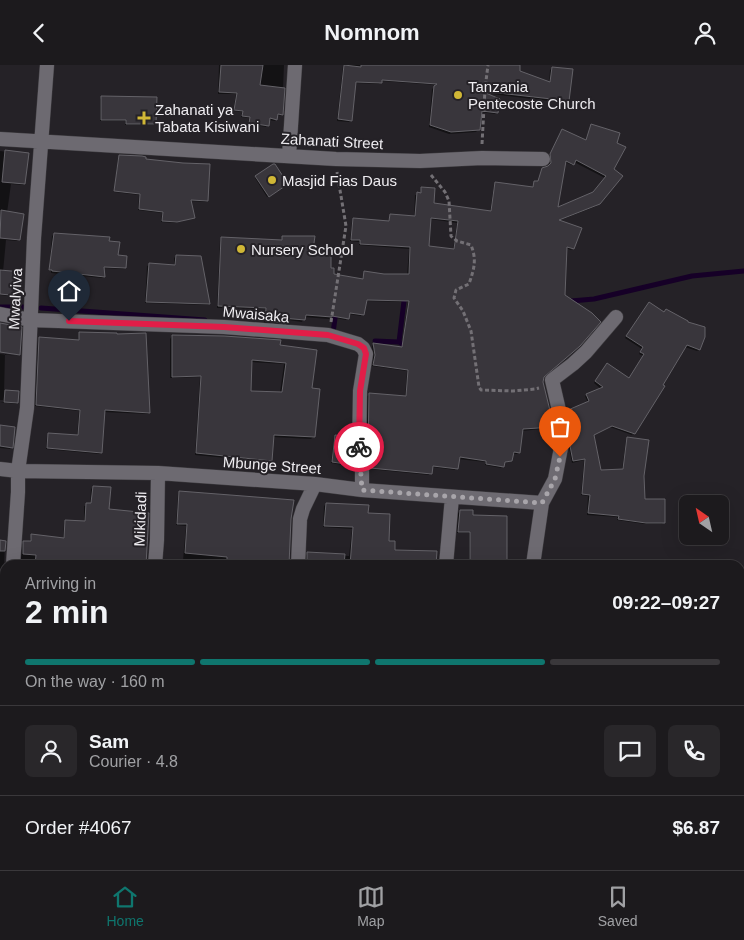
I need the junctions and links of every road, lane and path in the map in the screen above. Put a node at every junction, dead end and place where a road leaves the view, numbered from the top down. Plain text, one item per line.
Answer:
1 (47, 65) edge
2 (296, 65) edge
3 (488, 65) edge
4 (0, 139) edge
5 (41, 142) junction
6 (288, 156) junction
7 (482, 157) junction
8 (336, 159) junction
9 (542, 159) dead end
10 (420, 161) junction
11 (0, 314) edge
12 (616, 317) dead end
13 (30, 320) junction
14 (328, 335) junction
15 (551, 383) junction
16 (0, 469) edge
17 (18, 471) junction
18 (158, 473) junction
19 (315, 484) junction
20 (362, 490) junction
21 (452, 497) junction
22 (542, 503) junction
23 (13, 560) edge
24 (155, 560) edge
25 (298, 560) edge
26 (446, 560) edge
27 (534, 560) edge

1 - 5 street, Mwalyiva
2 - 6 street
3 - 7 path
4 - 5 street, Zahanati Street
5 - 6 street, Zahanati Street
5 - 13 street, Mwalyiva
6 - 8 street, Zahanati Street
7 - 9 street, Zahanati Street
7 - 10 street, Zahanati Street
8 - 10 street, Zahanati Street
8 - 14 path
10 - 15 path
11 - 13 street, Mwaisaka
12 - 15 street
13 - 14 street, Mwaisaka
13 - 17 street, Mwalyiva
14 - 20 street, Mwaisaka
15 - 22 street
16 - 17 street, Mbunge Street
17 - 18 street, Mbunge Street
17 - 23 street, Mwalyiva
18 - 19 street, Mbunge Street
18 - 24 street, Mikidadi
19 - 20 street, Mbunge Street
19 - 25 street
20 - 21 street, Mbunge Street
21 - 22 street, Mbunge Street
21 - 26 street
22 - 27 street

